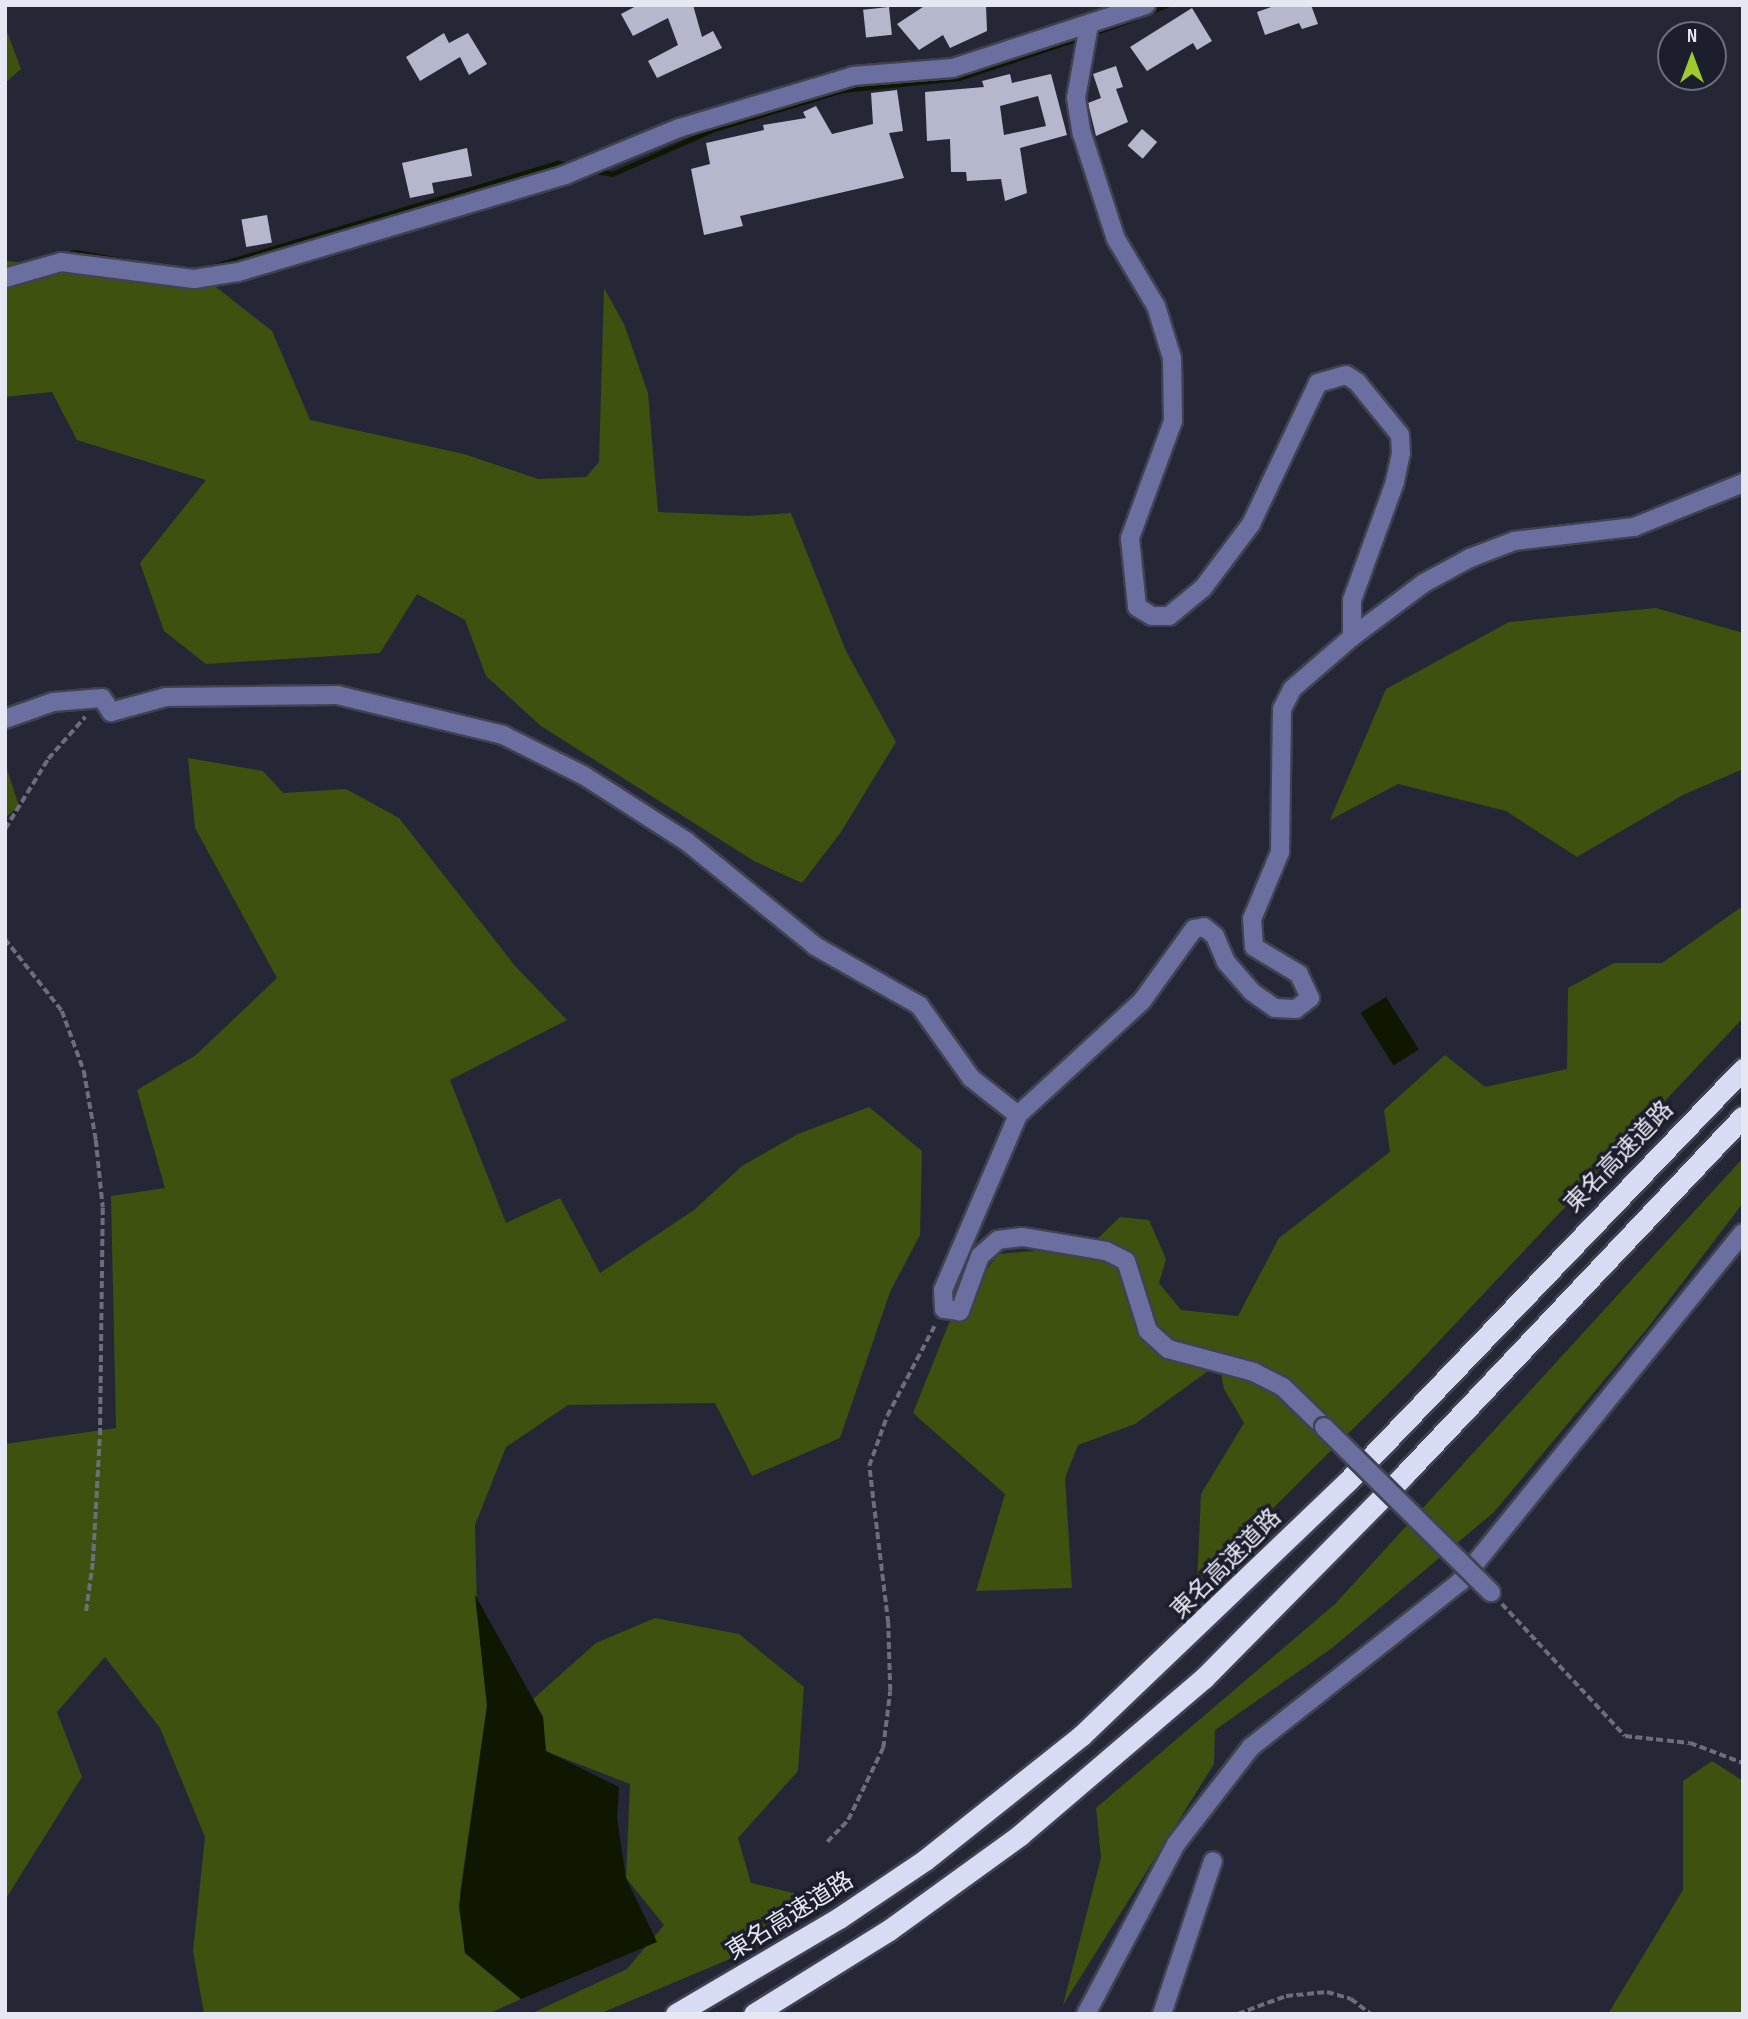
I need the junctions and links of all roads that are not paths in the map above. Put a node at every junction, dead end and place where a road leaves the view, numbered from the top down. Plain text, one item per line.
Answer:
1 (1146, 5) edge
2 (1089, 26) junction
3 (5, 278) edge
4 (1743, 483) edge
5 (1352, 637) junction
6 (5, 719) edge
7 (1743, 1069) edge
8 (1018, 1115) junction
9 (1743, 1117) edge
10 (1743, 1233) edge
11 (1491, 1592) road end
12 (1213, 1861) dead end
13 (676, 2014) edge
14 (754, 2014) edge
15 (1086, 2014) edge
16 (1162, 2014) edge

1 - 2 street
2 - 3 street
2 - 5 street
4 - 5 street
5 - 8 street
6 - 8 street
7 - 13 highway, 東名高速道路
8 - 11 street, bridge
9 - 14 highway
10 - 15 street
12 - 16 street

